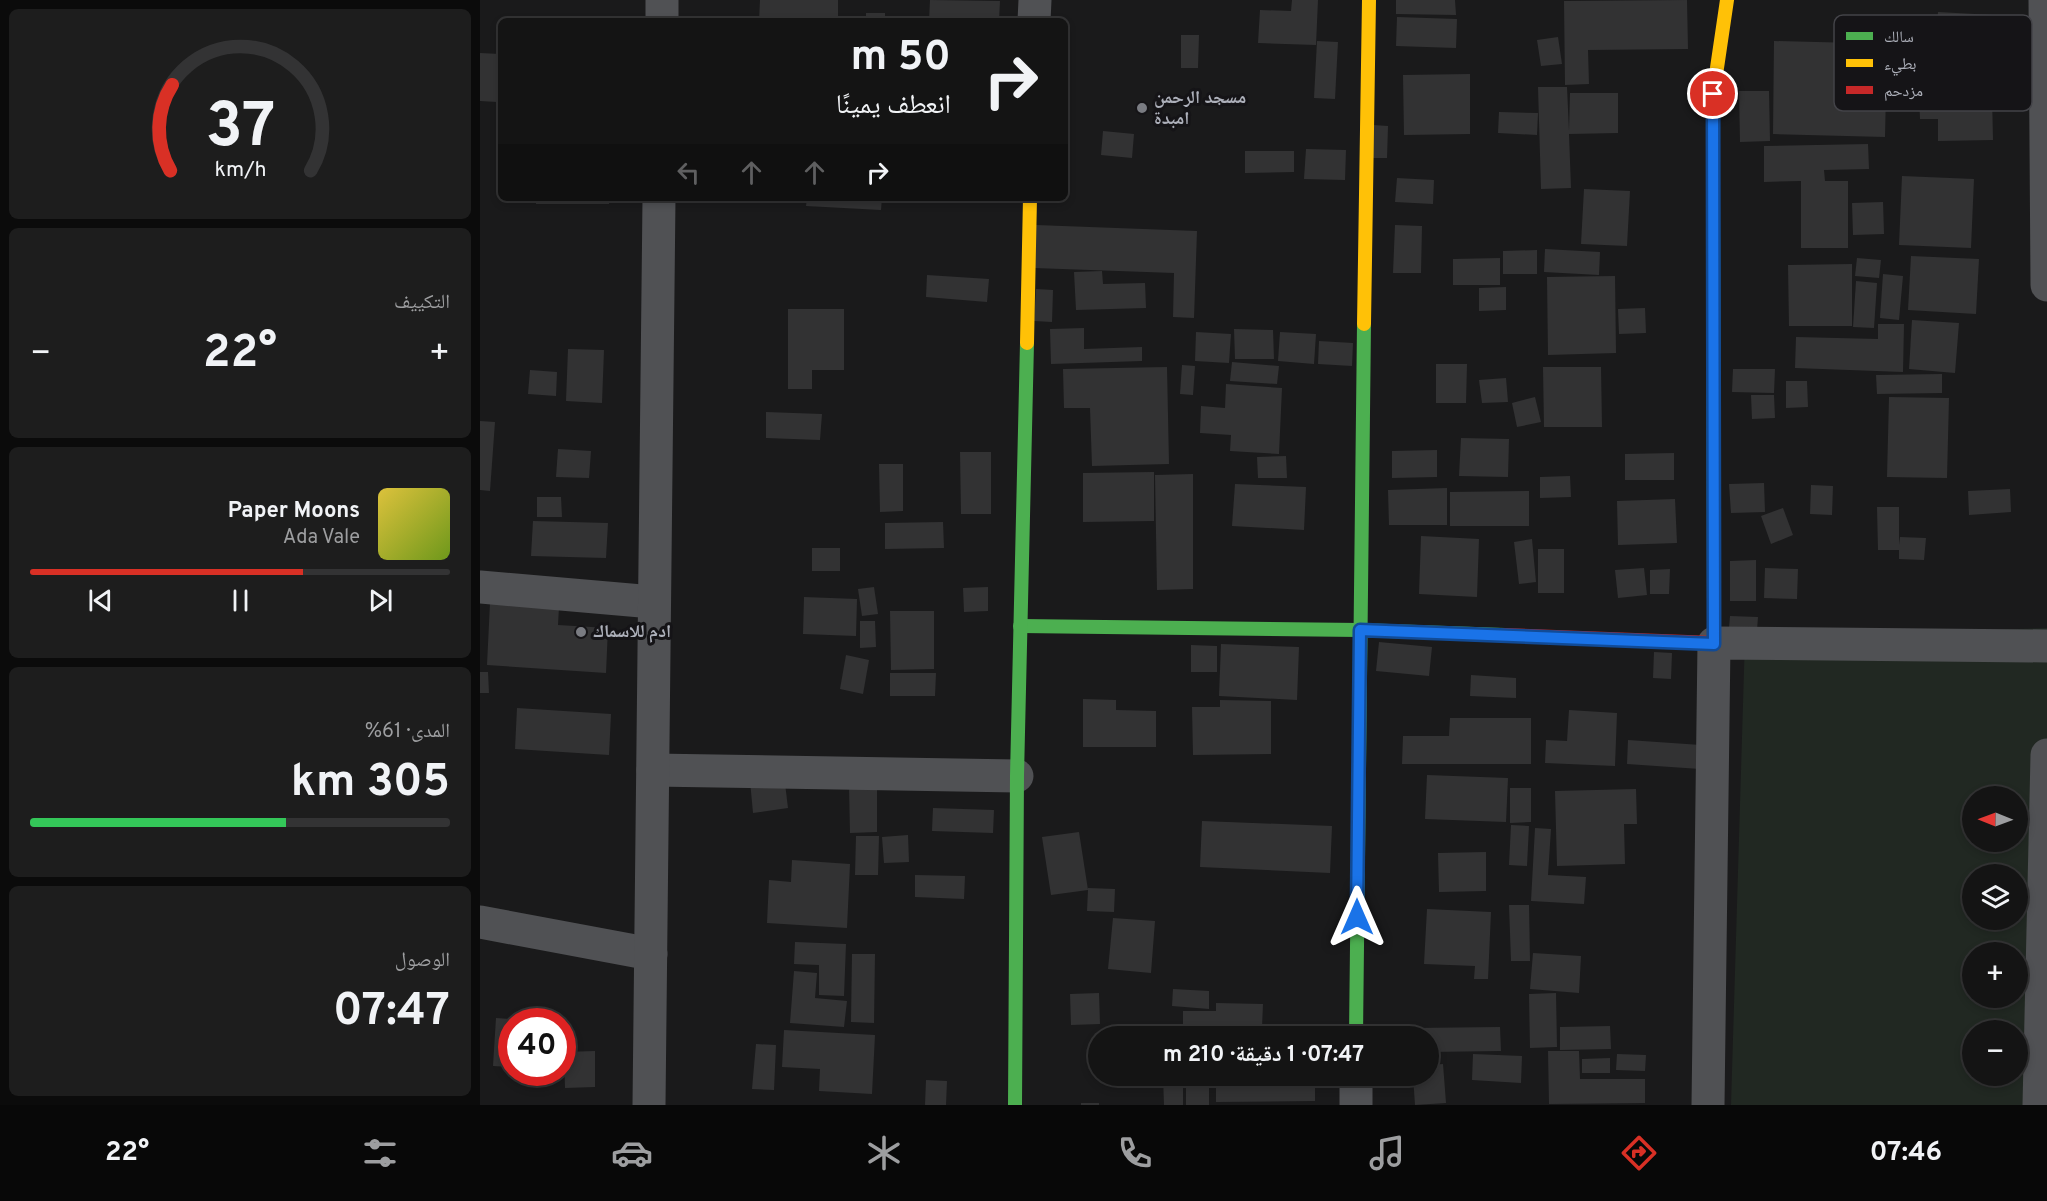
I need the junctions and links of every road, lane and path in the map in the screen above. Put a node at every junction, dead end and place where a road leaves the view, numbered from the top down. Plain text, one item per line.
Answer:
1 (662, 0) edge
2 (1035, 0) edge
3 (1369, 0) edge
4 (1727, 0) edge
5 (2045, 0) edge
6 (662, 18) edge
7 (1034, 18) edge
8 (659, 201) edge
9 (1030, 201) edge
10 (2047, 285) edge
11 (480, 587) edge
12 (653, 602) junction
13 (1020, 626) junction
14 (1360, 630) junction
15 (1714, 644) junction
16 (2047, 646) edge
17 (2047, 755) edge
18 (652, 770) junction
19 (1017, 776) junction
20 (480, 922) edge
21 (651, 954) junction
22 (1356, 1026) edge
23 (1356, 1086) edge
24 (649, 1105) edge
25 (1015, 1105) edge
26 (1356, 1105) edge
27 (1708, 1105) edge
28 (2039, 1105) edge

1 - 6 street
2 - 7 street
3 - 14 street
4 - 15 street
5 - 10 street
8 - 12 street
9 - 13 street
11 - 12 street
12 - 18 street
13 - 14 street
13 - 19 street
14 - 15 street
14 - 22 street
15 - 16 street
15 - 27 street
17 - 28 street
18 - 19 street
18 - 21 street
19 - 25 street
20 - 21 street
21 - 24 street
23 - 26 street

